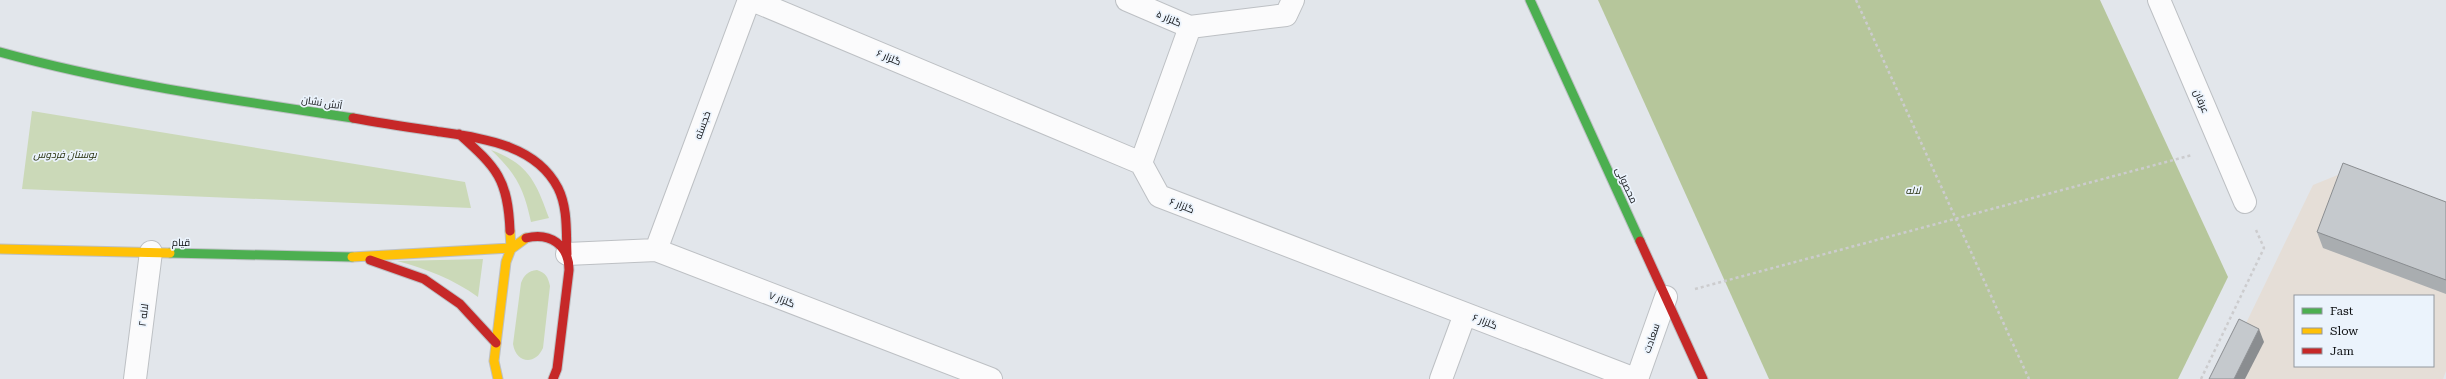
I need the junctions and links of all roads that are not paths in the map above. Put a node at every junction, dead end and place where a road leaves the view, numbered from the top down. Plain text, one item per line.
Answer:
1 (750, 0) edge
2 (1127, 0) edge
3 (1293, 0) edge
4 (1530, 0) edge
5 (2159, 0) edge
6 (1190, 27) junction
7 (0, 52) edge
8 (458, 134) junction
9 (1140, 163) junction
10 (2245, 202) road end
11 (511, 248) junction
12 (0, 249) edge
13 (656, 250) junction
14 (151, 252) junction
15 (567, 254) junction
16 (362, 257) junction
17 (1666, 297) junction
18 (1465, 314) junction
19 (496, 343) junction
20 (497, 378) edge
21 (135, 379) edge
22 (553, 379) edge
23 (991, 379) edge
24 (1441, 379) edge
25 (1636, 379) edge
26 (1703, 379) edge

1 - 9 street, گلزار ۶
1 - 13 street, خجسته
2 - 6 street, گلزار ۵
3 - 6 street
4 - 17 street, محصولی
5 - 10 street, عرفان
6 - 9 street
7 - 8 street, آتش نشان
8 - 11 street
8 - 15 street, آتش نشان
9 - 18 street, گلزار ۶
11 - 15 street
11 - 16 street, قیام
11 - 19 street
12 - 14 street, قیام
13 - 15 street, گلزار ۷
13 - 23 street, گلزار ۷
14 - 16 street, قیام
14 - 21 street, لاله ۲
15 - 22 street, آتش نشان
16 - 19 street, قیام
17 - 25 street, سعادت
17 - 26 street, محصولی
18 - 24 street
18 - 25 street, گلزار ۶
19 - 20 street

